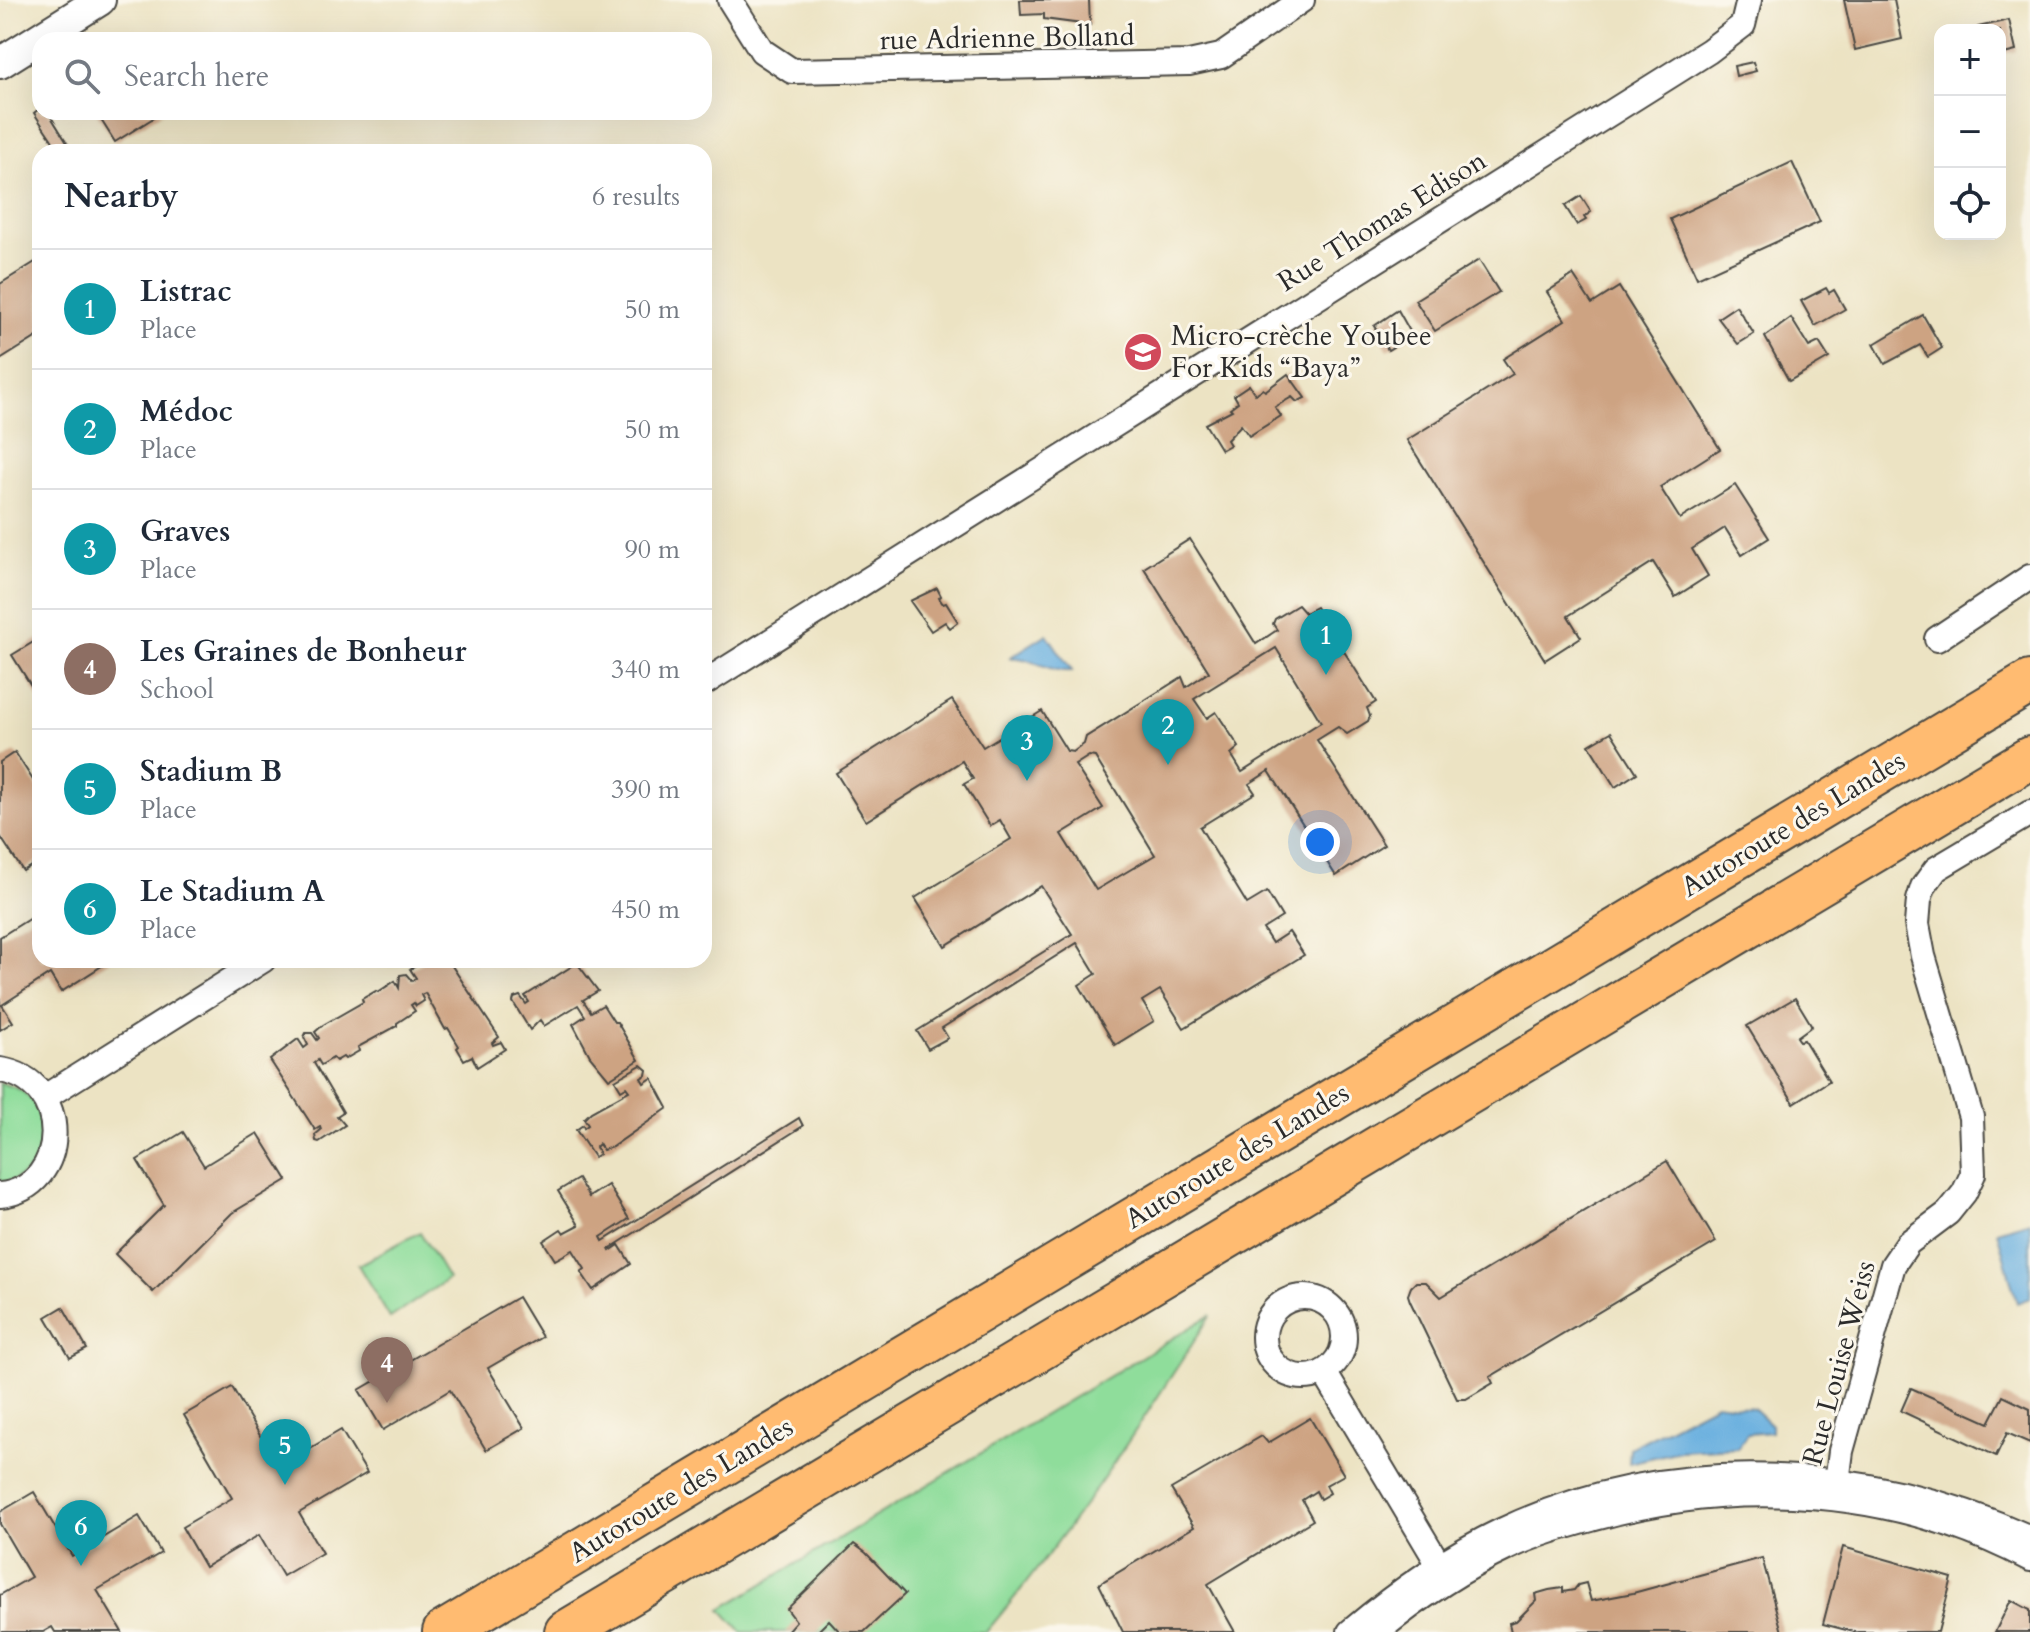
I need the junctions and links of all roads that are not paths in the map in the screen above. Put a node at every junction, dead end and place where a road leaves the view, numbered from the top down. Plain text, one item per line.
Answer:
1 (100, 0) edge
2 (730, 0) edge
3 (1302, 0) edge
4 (1749, 0) edge
5 (49, 32) edge
6 (32, 43) edge
7 (0, 63) edge
8 (2030, 577) edge
9 (1937, 639) dead end
10 (2030, 662) edge
11 (712, 678) edge
12 (2030, 682) edge
13 (2030, 758) edge
14 (2030, 771) edge
15 (2030, 813) edge
16 (1867, 855) junction
17 (1608, 935) junction
18 (250, 968) edge
19 (0, 1070) edge
20 (45, 1097) junction
21 (0, 1195) edge
22 (1324, 1372) dead end
23 (1836, 1489) junction
24 (2030, 1538) edge
25 (2030, 1559) edge
26 (1444, 1573) junction
27 (444, 1632) edge
28 (566, 1632) edge
29 (1350, 1632) edge
30 (1377, 1632) edge

1 - 5 street
2 - 3 street, rue Adrienne Bolland
4 - 11 street, Rue Thomas Edison
6 - 7 street
8 - 9 street
10 - 17 highway
12 - 17 highway, Autoroute des Landes
13 - 16 highway
14 - 16 highway
15 - 23 street, Rue Louise Weiss
16 - 28 highway
17 - 27 highway, Autoroute des Landes
18 - 20 street
19 - 20 street
20 - 21 street
22 - 26 street
23 - 24 street
23 - 25 street
23 - 26 street
26 - 29 street
26 - 30 street

